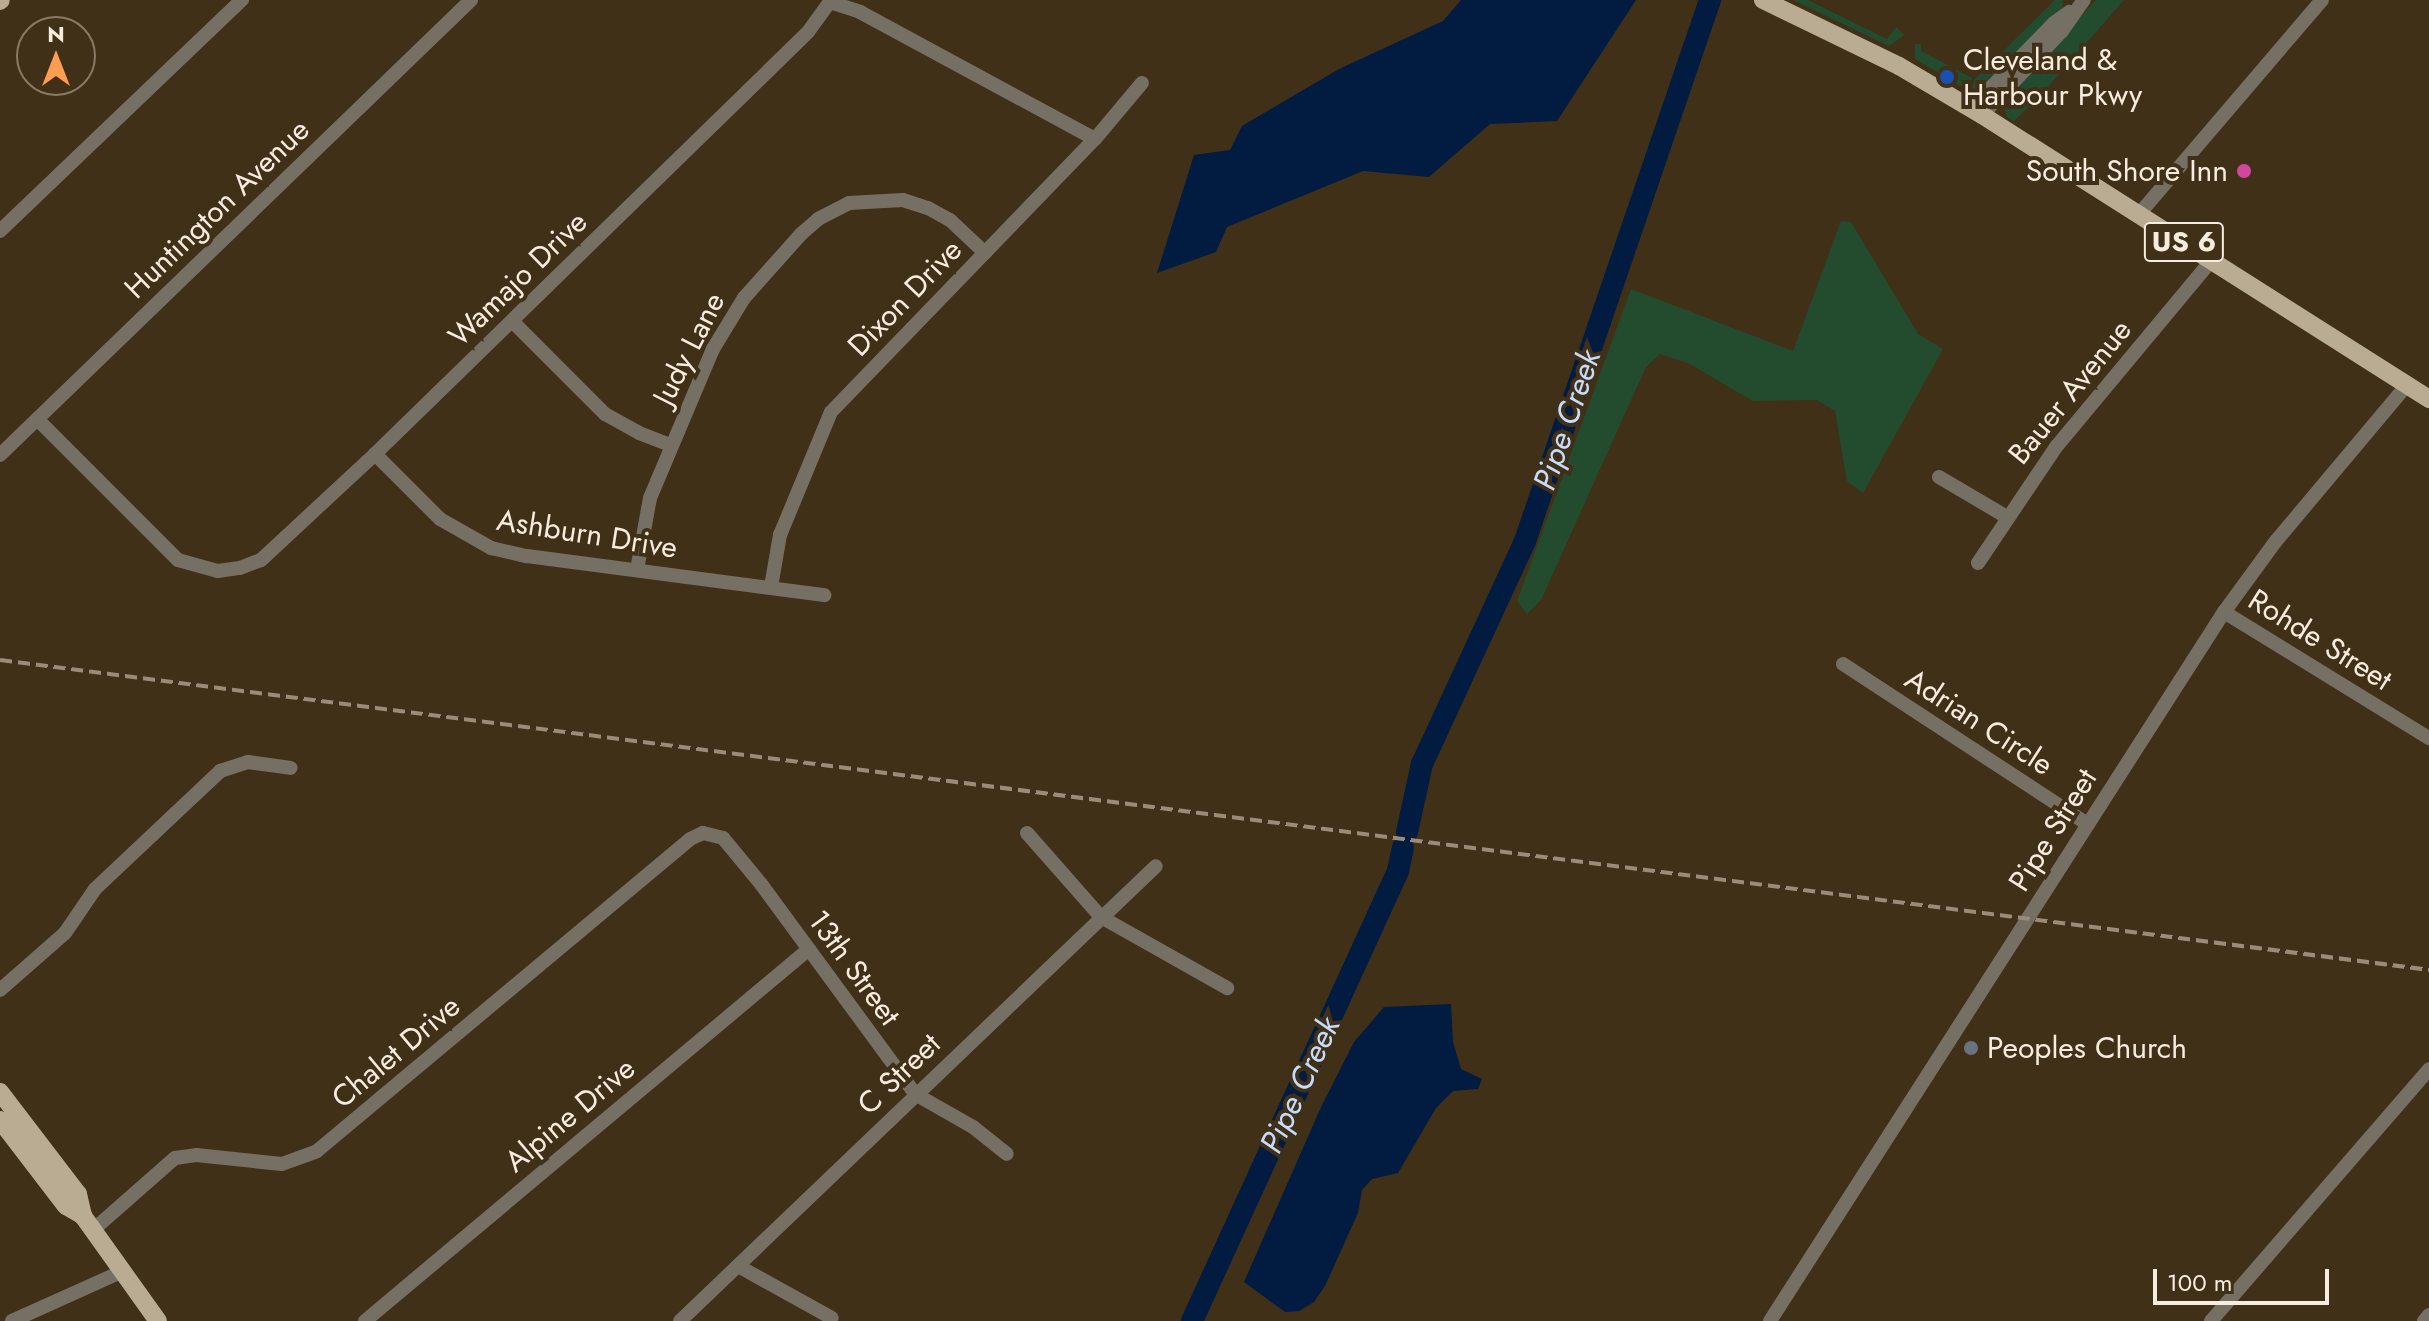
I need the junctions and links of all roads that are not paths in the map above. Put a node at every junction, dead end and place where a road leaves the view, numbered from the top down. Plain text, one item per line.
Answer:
1 (242, 0) edge
2 (471, 0) edge
3 (1763, 0) edge
4 (2322, 0) edge
5 (830, 1) edge
6 (2082, 2) edge
7 (1142, 83) dead end
8 (1976, 112) junction
9 (1095, 139) junction
10 (2140, 213) junction
11 (0, 231) edge
12 (985, 253) junction
13 (2212, 260) junction
14 (512, 321) junction
15 (2407, 385) junction
16 (2429, 399) edge
17 (37, 419) junction
18 (671, 445) junction
19 (375, 454) junction
20 (0, 455) edge
21 (1939, 477) dead end
22 (2007, 517) junction
23 (1978, 563) dead end
24 (637, 570) junction
25 (771, 587) junction
26 (824, 595) dead end
27 (2224, 612) junction
28 (1843, 664) dead end
29 (2429, 738) edge
30 (291, 768) dead end
31 (2086, 823) junction
32 (706, 832) joint
33 (1027, 833) dead end
34 (1156, 866) dead end
35 (1101, 917) junction
36 (809, 949) junction
37 (1227, 988) dead end
38 (0, 990) edge
39 (2429, 1069) edge
40 (0, 1078) edge
41 (2424, 1086) edge
42 (0, 1092) edge
43 (915, 1094) junction
44 (5, 1126) edge
45 (1007, 1154) dead end
46 (88, 1223) junction
47 (738, 1266) junction
48 (123, 1271) junction
49 (2429, 1315) edge
50 (832, 1318) dead end
51 (12, 1321) edge
52 (158, 1321) edge
53 (365, 1321) edge
54 (680, 1321) edge
55 (1770, 1321) edge
56 (2211, 1321) edge
57 (2424, 1321) edge

1 - 11 street
2 - 17 street, Huntington Avenue
3 - 8 main road, US 6
4 - 10 street
5 - 9 street
5 - 14 street, Wamajo Drive
6 - 8 street
7 - 9 street, Dixon Drive
8 - 10 main road, US 6
9 - 12 street, Dixon Drive
10 - 13 main road, US 6
12 - 18 street, Judy Lane
12 - 25 street, Dixon Drive
13 - 15 main road, US 6
13 - 22 street, Bauer Avenue
14 - 18 street
14 - 19 street, Wamajo Drive
15 - 16 main road, US 6
15 - 27 street, Pipe Street
17 - 19 street, Wamajo Drive
17 - 20 street, Huntington Avenue
18 - 24 street, Judy Lane
19 - 24 street, Ashburn Drive
21 - 22 street
22 - 23 street, Bauer Avenue
24 - 25 street, Ashburn Drive
25 - 26 street, Ashburn Drive
27 - 29 street, Rohde Street
27 - 31 street, Pipe Street
28 - 31 street, Adrian Circle
30 - 38 street
31 - 55 street, Pipe Street
32 - 36 street, 13th Street
32 - 46 street, Chalet Drive
33 - 35 street
34 - 35 street, C Street
35 - 37 street
35 - 43 street, C Street
36 - 43 street, 13th Street
36 - 53 street, Alpine Drive
39 - 41 street
40 - 44 main road
41 - 56 street
42 - 44 main road
43 - 45 street, 13th Street
43 - 47 street, C Street
44 - 46 main road
46 - 48 main road
47 - 50 street
47 - 54 street, C Street
48 - 51 street
48 - 52 main road
49 - 57 street

